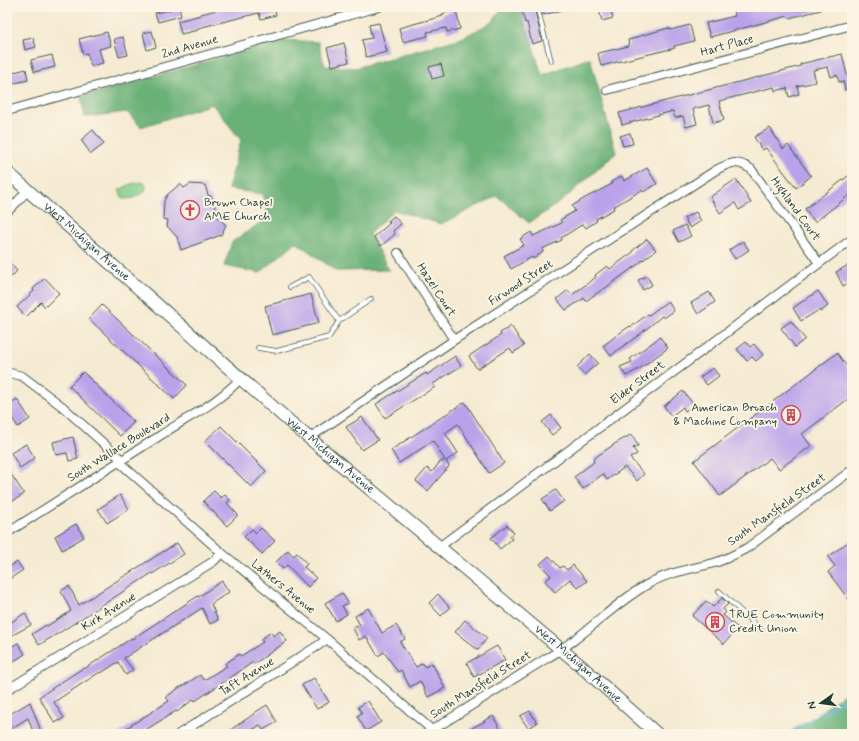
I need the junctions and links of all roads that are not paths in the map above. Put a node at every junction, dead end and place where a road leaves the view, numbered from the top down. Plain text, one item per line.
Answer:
1 (379, 7) edge
2 (537, 7) edge
3 (852, 25) edge
4 (551, 61) dead end
5 (607, 90) dead end
6 (7, 111) edge
7 (751, 169) joint
8 (7, 172) edge
9 (27, 191) junction
10 (7, 212) edge
11 (852, 239) edge
12 (398, 253) dead end
13 (819, 263) junction
14 (290, 287) dead end
15 (370, 299) dead end
16 (339, 321) junction
17 (454, 340) junction
18 (258, 348) dead end
19 (7, 374) edge
20 (240, 379) junction
21 (308, 438) junction
22 (120, 461) junction
23 (852, 470) edge
24 (7, 533) edge
25 (439, 547) junction
26 (222, 553) junction
27 (719, 591) dead end
28 (761, 630) dead end
29 (326, 639) junction
30 (561, 650) junction
31 (7, 690) edge
32 (429, 732) edge
33 (179, 734) edge
34 (657, 734) edge

1 - 6 street, 2nd Avenue
2 - 4 lane
3 - 5 street, Hart Place
7 - 13 street, Highland Court
7 - 17 street, Firwood Street
8 - 9 main road, West Michigan Avenue
9 - 10 street
9 - 20 main road, West Michigan Avenue
11 - 13 street, Elder Street
12 - 17 street, Hazel Court
13 - 25 street, Elder Street
14 - 16 lane
15 - 16 lane
16 - 18 lane
17 - 21 street, Firwood Street
19 - 22 street, Lathers Avenue
20 - 21 main road, West Michigan Avenue
20 - 22 street, South Wallace Boulevard
21 - 25 main road, West Michigan Avenue
22 - 24 street, South Wallace Boulevard
22 - 26 street, Lathers Avenue
23 - 30 street, South Mansfield Street
25 - 30 main road, West Michigan Avenue
26 - 29 street, Lathers Avenue
26 - 31 street, Kirk Avenue
27 - 28 lane
29 - 32 street, Lathers Avenue
29 - 33 street, Taft Avenue
30 - 32 street, South Mansfield Street
30 - 34 main road, West Michigan Avenue

